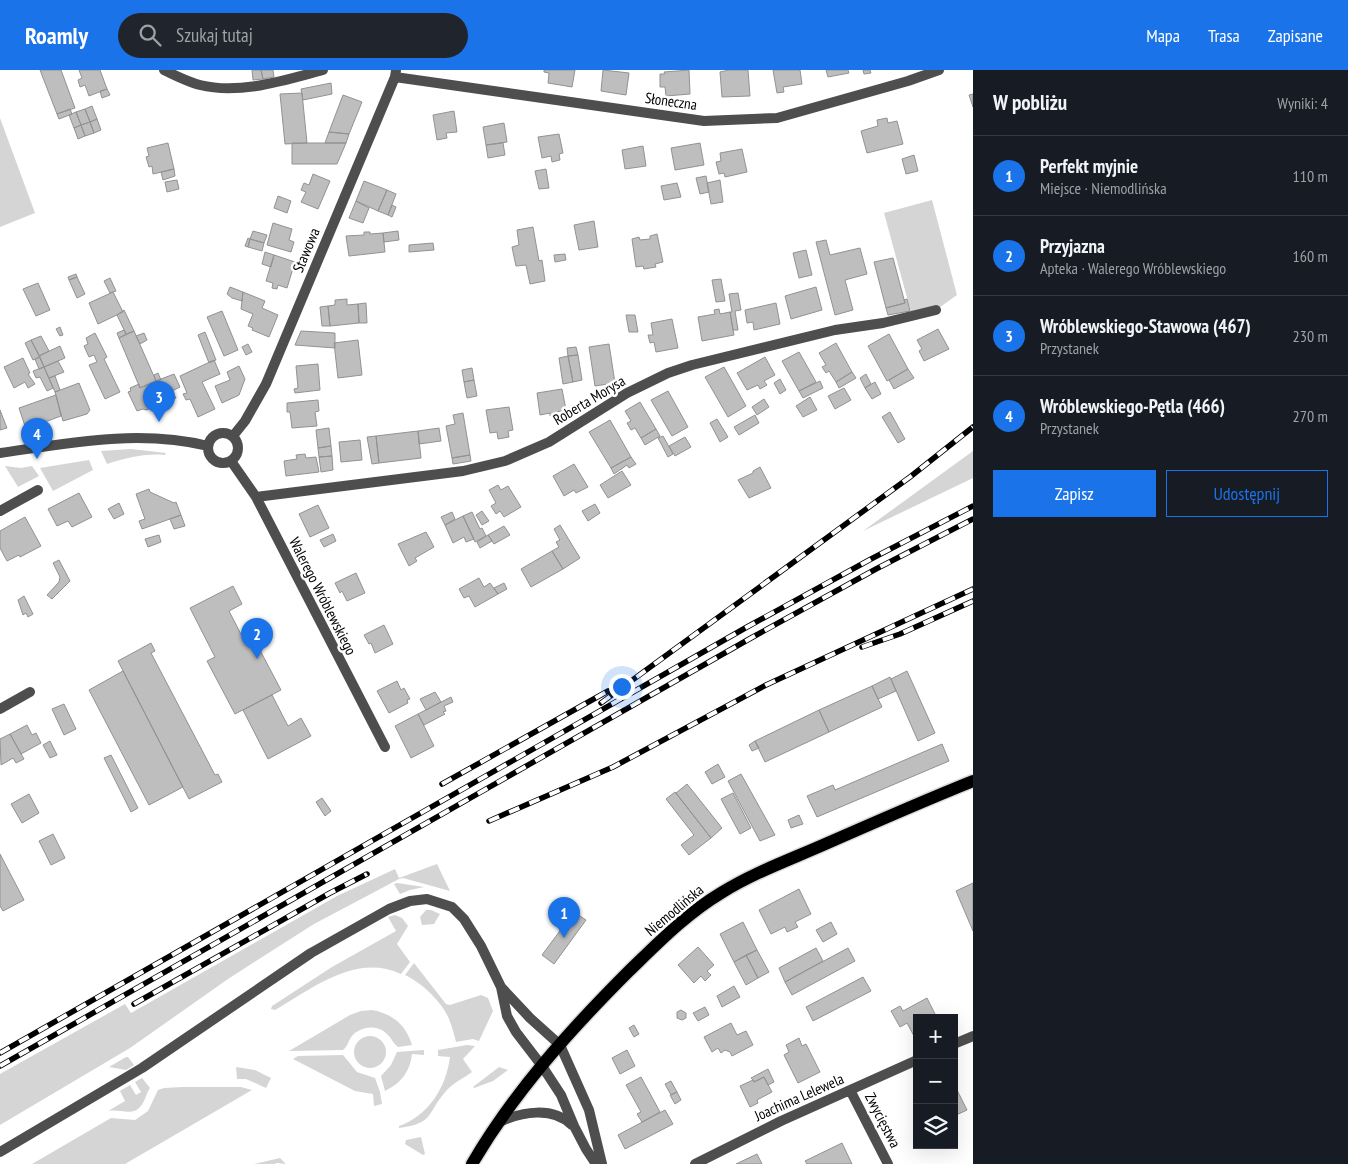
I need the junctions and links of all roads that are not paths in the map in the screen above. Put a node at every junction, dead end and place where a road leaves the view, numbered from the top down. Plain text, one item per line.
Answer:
1 (164, 70) edge
2 (323, 70) edge
3 (939, 70) edge
4 (395, 73) edge
5 (936, 310) dead end
6 (234, 436) junction
7 (208, 446) junction
8 (0, 453) edge
9 (232, 461) junction
10 (38, 490) dead end
11 (256, 497) junction
12 (0, 511) edge
13 (30, 692) dead end
14 (0, 708) edge
15 (385, 747) dead end
16 (973, 781) edge
17 (501, 987) junction
18 (973, 1036) edge
19 (958, 1042) edge
20 (560, 1045) junction
21 (913, 1062) edge
22 (542, 1066) junction
23 (850, 1090) junction
24 (498, 1122) junction
25 (574, 1126) junction
26 (0, 1152) edge
27 (472, 1164) edge
28 (596, 1164) edge
29 (602, 1164) edge
30 (695, 1164) edge
31 (888, 1164) edge

1 - 2 street
3 - 4 street, Słoneczna
4 - 6 street, Stawowa
5 - 11 street, Roberta Morysa
6 - 7 street
6 - 9 street
7 - 8 street
7 - 9 street
9 - 11 street, Walerego Wróblewskiego
10 - 12 street
11 - 15 street, Walerego Wróblewskiego
13 - 14 street
16 - 20 main road, Niemodlińska
17 - 20 street
17 - 22 street
17 - 26 street
18 - 19 street
20 - 22 main road, Niemodlińska
20 - 29 street
21 - 23 street, Joachima Lelewela
22 - 24 main road, Niemodlińska
22 - 25 street
23 - 30 street, Joachima Lelewela
23 - 31 street, Zwycięstwa
24 - 25 street
24 - 27 main road, Niemodlińska
25 - 28 street

